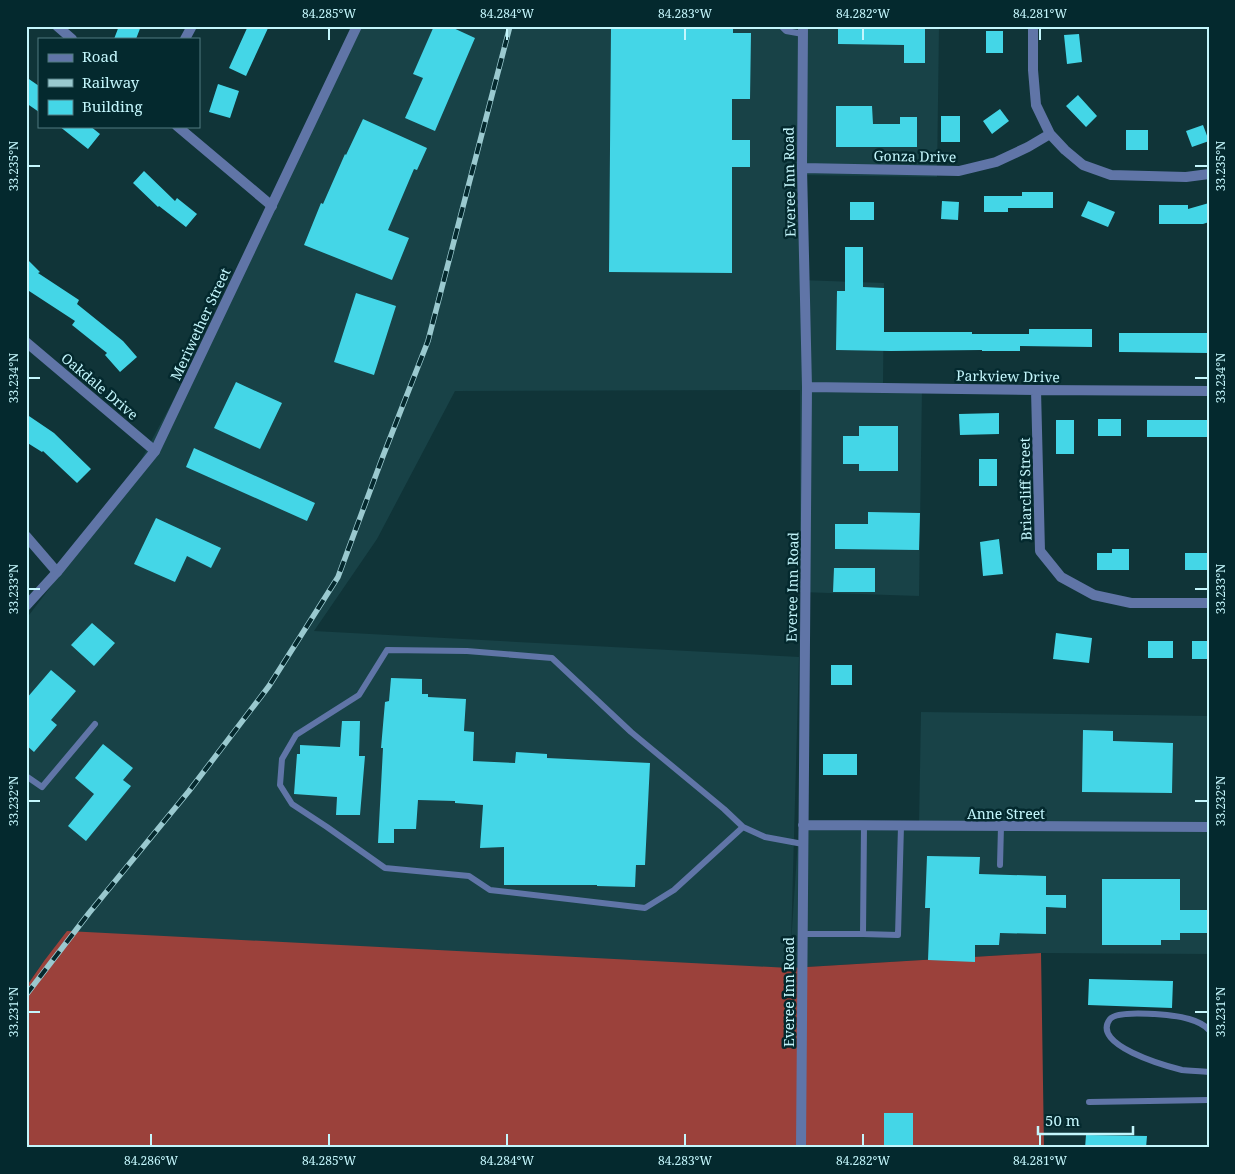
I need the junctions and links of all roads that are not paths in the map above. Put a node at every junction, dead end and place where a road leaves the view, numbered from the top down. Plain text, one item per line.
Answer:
1 (57, 26) edge
2 (192, 26) edge
3 (357, 26) edge
4 (781, 26) edge
5 (1033, 26) edge
6 (803, 30) edge
7 (71, 38) edge
8 (186, 38) edge
9 (178, 128) edge
10 (1050, 134) junction
11 (802, 168) junction
12 (1209, 174) edge
13 (272, 206) junction
14 (26, 342) edge
15 (807, 387) junction
16 (1036, 390) junction
17 (1209, 391) edge
18 (156, 450) junction
19 (26, 536) edge
20 (57, 572) junction
21 (1209, 603) edge
22 (26, 606) edge
23 (95, 724) dead end
24 (26, 776) edge
25 (743, 826) junction
26 (803, 826) junction
27 (864, 826) junction
28 (901, 826) junction
29 (1000, 826) junction
30 (1209, 827) edge
31 (803, 844) junction
32 (1000, 865) dead end
33 (802, 934) junction
34 (862, 934) junction
35 (1209, 1030) edge
36 (1209, 1072) edge
37 (1209, 1100) edge
38 (1089, 1102) dead end
39 (801, 1148) edge

1 - 7 street
2 - 8 street
3 - 13 street, Meriwether Street
4 - 6 lane
5 - 10 street
6 - 11 street, Everee Inn Road
9 - 13 street
10 - 11 street, Gonza Drive
10 - 12 street
11 - 15 street, Everee Inn Road
13 - 18 street, Meriwether Street
14 - 18 street, Oakdale Drive
15 - 16 street, Parkview Drive
15 - 26 street, Everee Inn Road
16 - 17 street, Parkview Drive
16 - 21 street, Briarcliff Street
18 - 20 street, Meriwether Street
19 - 20 street
20 - 22 street, Meriwether Street
23 - 24 lane
25 - 25 lane
25 - 31 lane
26 - 27 street, Anne Street
26 - 31 street, Everee Inn Road
27 - 28 street, Anne Street
27 - 34 lane
28 - 29 street, Anne Street
28 - 34 lane
29 - 30 street, Anne Street
29 - 32 lane
31 - 33 street, Everee Inn Road
33 - 34 lane
33 - 39 street, Everee Inn Road
35 - 36 lane
37 - 38 lane

